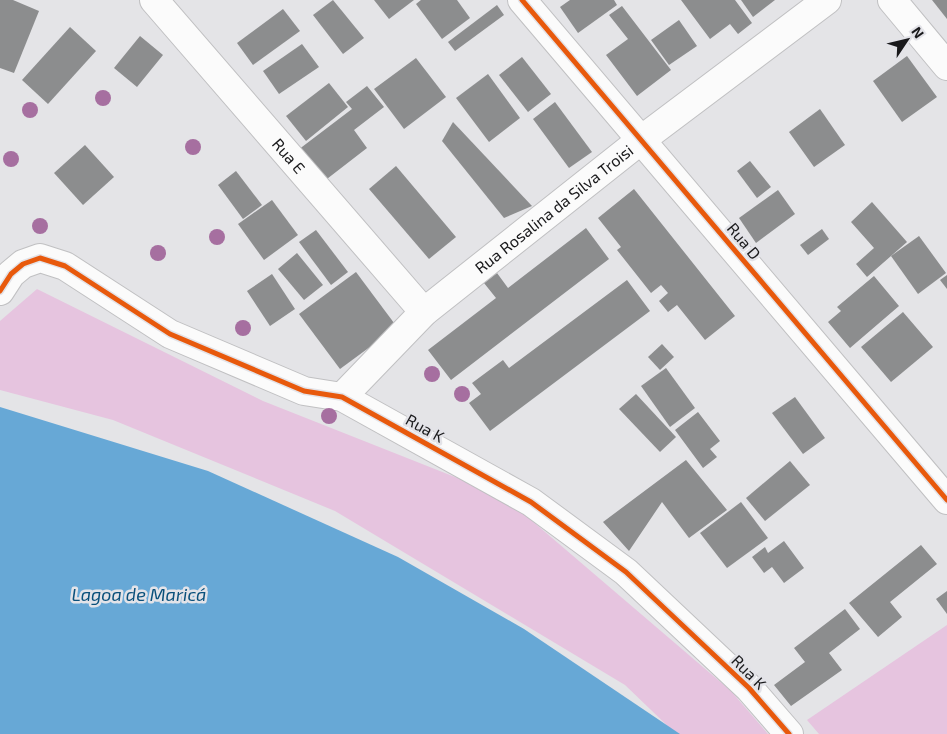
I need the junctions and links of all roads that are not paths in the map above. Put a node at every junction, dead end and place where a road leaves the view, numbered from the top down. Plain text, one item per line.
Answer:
1 (154, 0) edge
2 (522, 0) edge
3 (827, 0) edge
4 (892, 0) edge
5 (947, 66) edge
6 (641, 140) junction
7 (0, 290) edge
8 (424, 312) junction
9 (342, 397) junction
10 (947, 500) edge
11 (789, 734) edge

1 - 8 street, Rua E
2 - 6 street, Rua D
3 - 6 street, Rua Rosalina da Silva Troisi
4 - 5 street
6 - 8 street, Rua Rosalina da Silva Troisi
6 - 10 street, Rua D
7 - 9 street, Rua K
8 - 9 street, Rua Rosalina da Silva Troisi
9 - 11 street, Rua K

